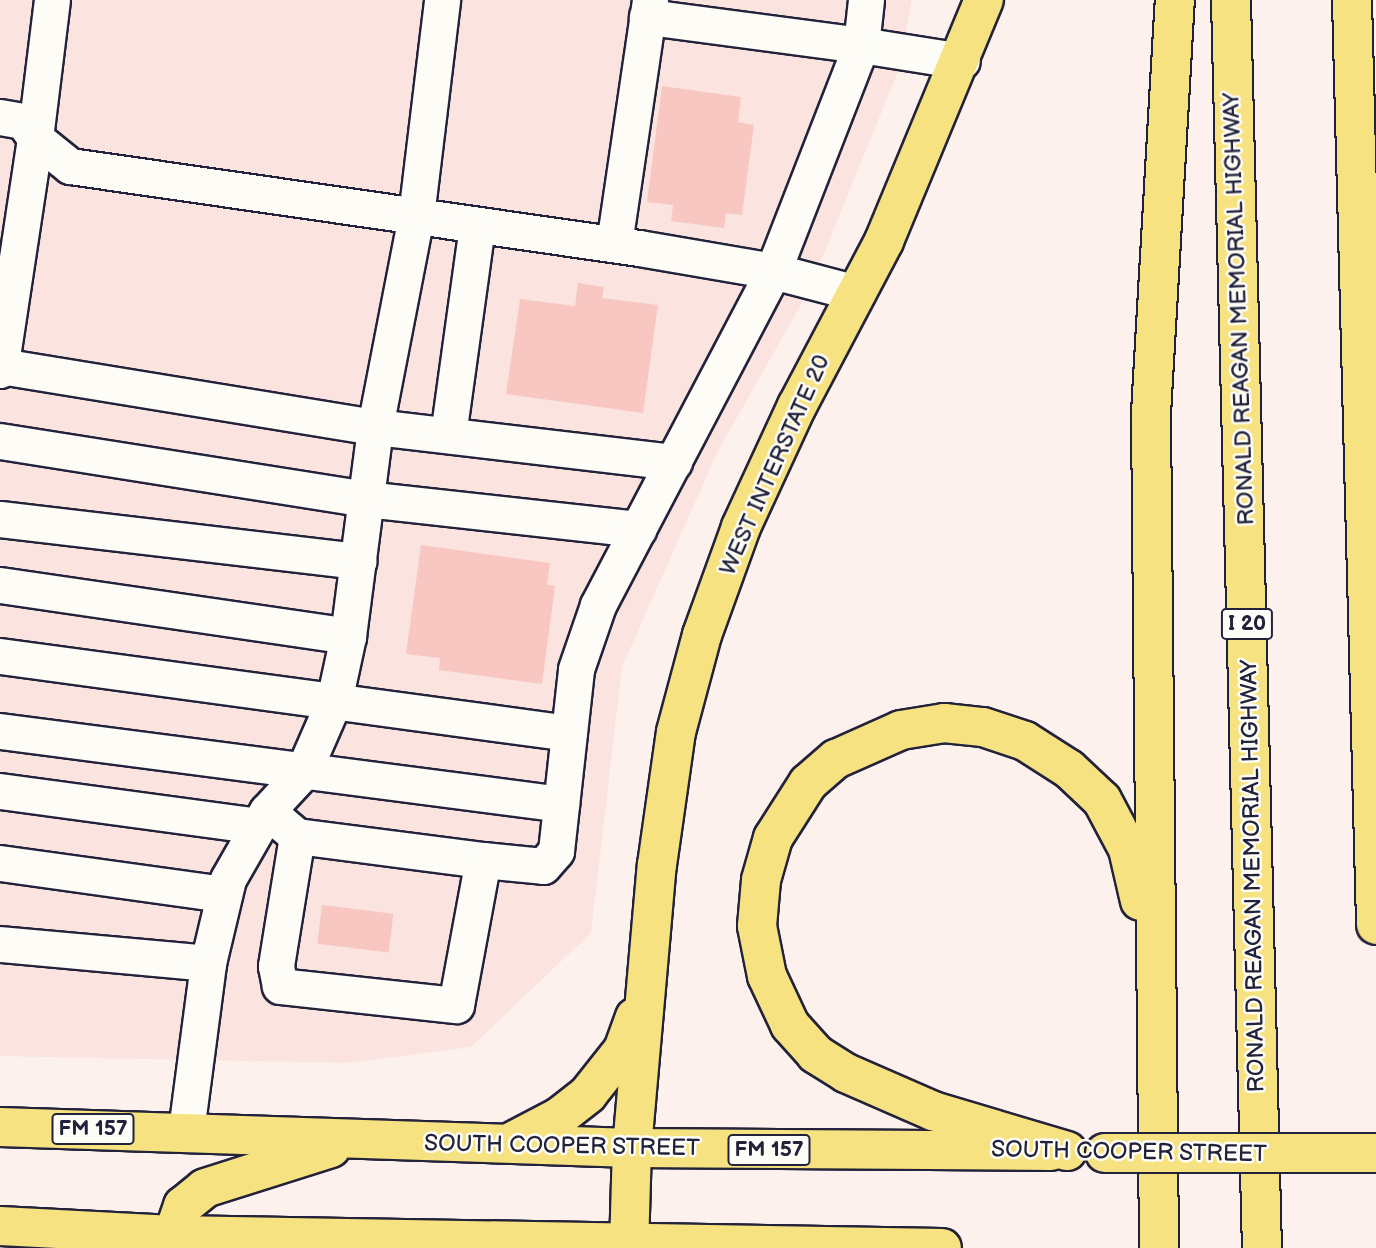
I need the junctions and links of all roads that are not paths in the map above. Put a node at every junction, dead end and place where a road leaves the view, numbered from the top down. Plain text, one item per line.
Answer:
1 (52, 0) edge
2 (442, 0) edge
3 (866, 0) edge
4 (984, 0) edge
5 (1175, 0) edge
6 (1231, 0) edge
7 (1352, 0) edge
8 (649, 8) edge
9 (861, 44) junction
10 (962, 61) junction
11 (0, 117) edge
12 (34, 138) junction
13 (416, 216) junction
14 (477, 225) junction
15 (614, 244) junction
16 (773, 271) junction
17 (857, 293) junction
18 (0, 368) edge
19 (375, 427) junction
20 (448, 435) junction
21 (0, 441) edge
22 (674, 462) junction
23 (366, 499) junction
24 (0, 519) edge
25 (638, 529) junction
26 (359, 561) junction
27 (0, 585) edge
28 (348, 636) junction
29 (0, 656) edge
30 (334, 701) junction
31 (0, 731) edge
32 (569, 733) junction
33 (303, 772) junction
34 (0, 791) edge
35 (561, 804) junction
36 (263, 819) junction
37 (297, 835) junction
38 (483, 860) junction
39 (0, 863) edge
40 (225, 894) junction
41 (1376, 925) edge
42 (0, 944) edge
43 (208, 963) junction
44 (646, 989) junction
45 (1158, 1042) junction
46 (0, 1127) edge
47 (186, 1131) junction
48 (353, 1140) junction
49 (503, 1145) junction
50 (632, 1148) junction
51 (1067, 1150) junction
52 (1376, 1153) edge
53 (0, 1226) edge
54 (171, 1241) edge
55 (492, 1244) edge
56 (629, 1245) edge
57 (942, 1248) edge
58 (1159, 1248) edge
59 (1262, 1248) edge

1 - 12 street
2 - 13 street
3 - 9 street
4 - 10 main road, WEST INTERSTATE 20
5 - 45 main road
6 - 59 main road, RONALD REAGAN MEMORIAL HIGHWAY / I 20
7 - 41 main road
8 - 9 street
8 - 15 street
9 - 10 street
9 - 16 street
10 - 17 main road, WEST INTERSTATE 20
11 - 12 street
12 - 13 street
12 - 18 street
13 - 14 street
13 - 19 street
14 - 15 street
14 - 20 street
15 - 16 street
16 - 17 street
16 - 22 street
17 - 44 main road, WEST INTERSTATE 20
18 - 19 street
19 - 20 street
19 - 23 street
20 - 22 street
21 - 23 street
22 - 25 street
23 - 25 street
23 - 26 street
24 - 26 street
25 - 32 street
26 - 28 street
27 - 28 street
28 - 30 street
29 - 30 street
30 - 32 street
30 - 33 street
31 - 33 street
32 - 35 street
33 - 35 street
33 - 36 street
34 - 36 street
35 - 38 street
36 - 37 street
36 - 40 street
37 - 38 street
37 - 38 street
39 - 40 street
40 - 43 street
42 - 43 street
43 - 47 street
44 - 49 main road
44 - 50 main road, WEST INTERSTATE 20
45 - 51 main road
45 - 58 main road
46 - 47 main road, SOUTH COOPER STREET / FM 157
47 - 48 main road, SOUTH COOPER STREET / FM 157
48 - 49 main road, SOUTH COOPER STREET / FM 157
48 - 54 main road
49 - 50 main road, SOUTH COOPER STREET / FM 157
50 - 51 main road, SOUTH COOPER STREET / FM 157
50 - 56 main road, WEST INTERSTATE 20
51 - 52 main road, SOUTH COOPER STREET / FM 157, bridge
53 - 54 main road
54 - 55 main road
55 - 56 main road
56 - 57 main road

